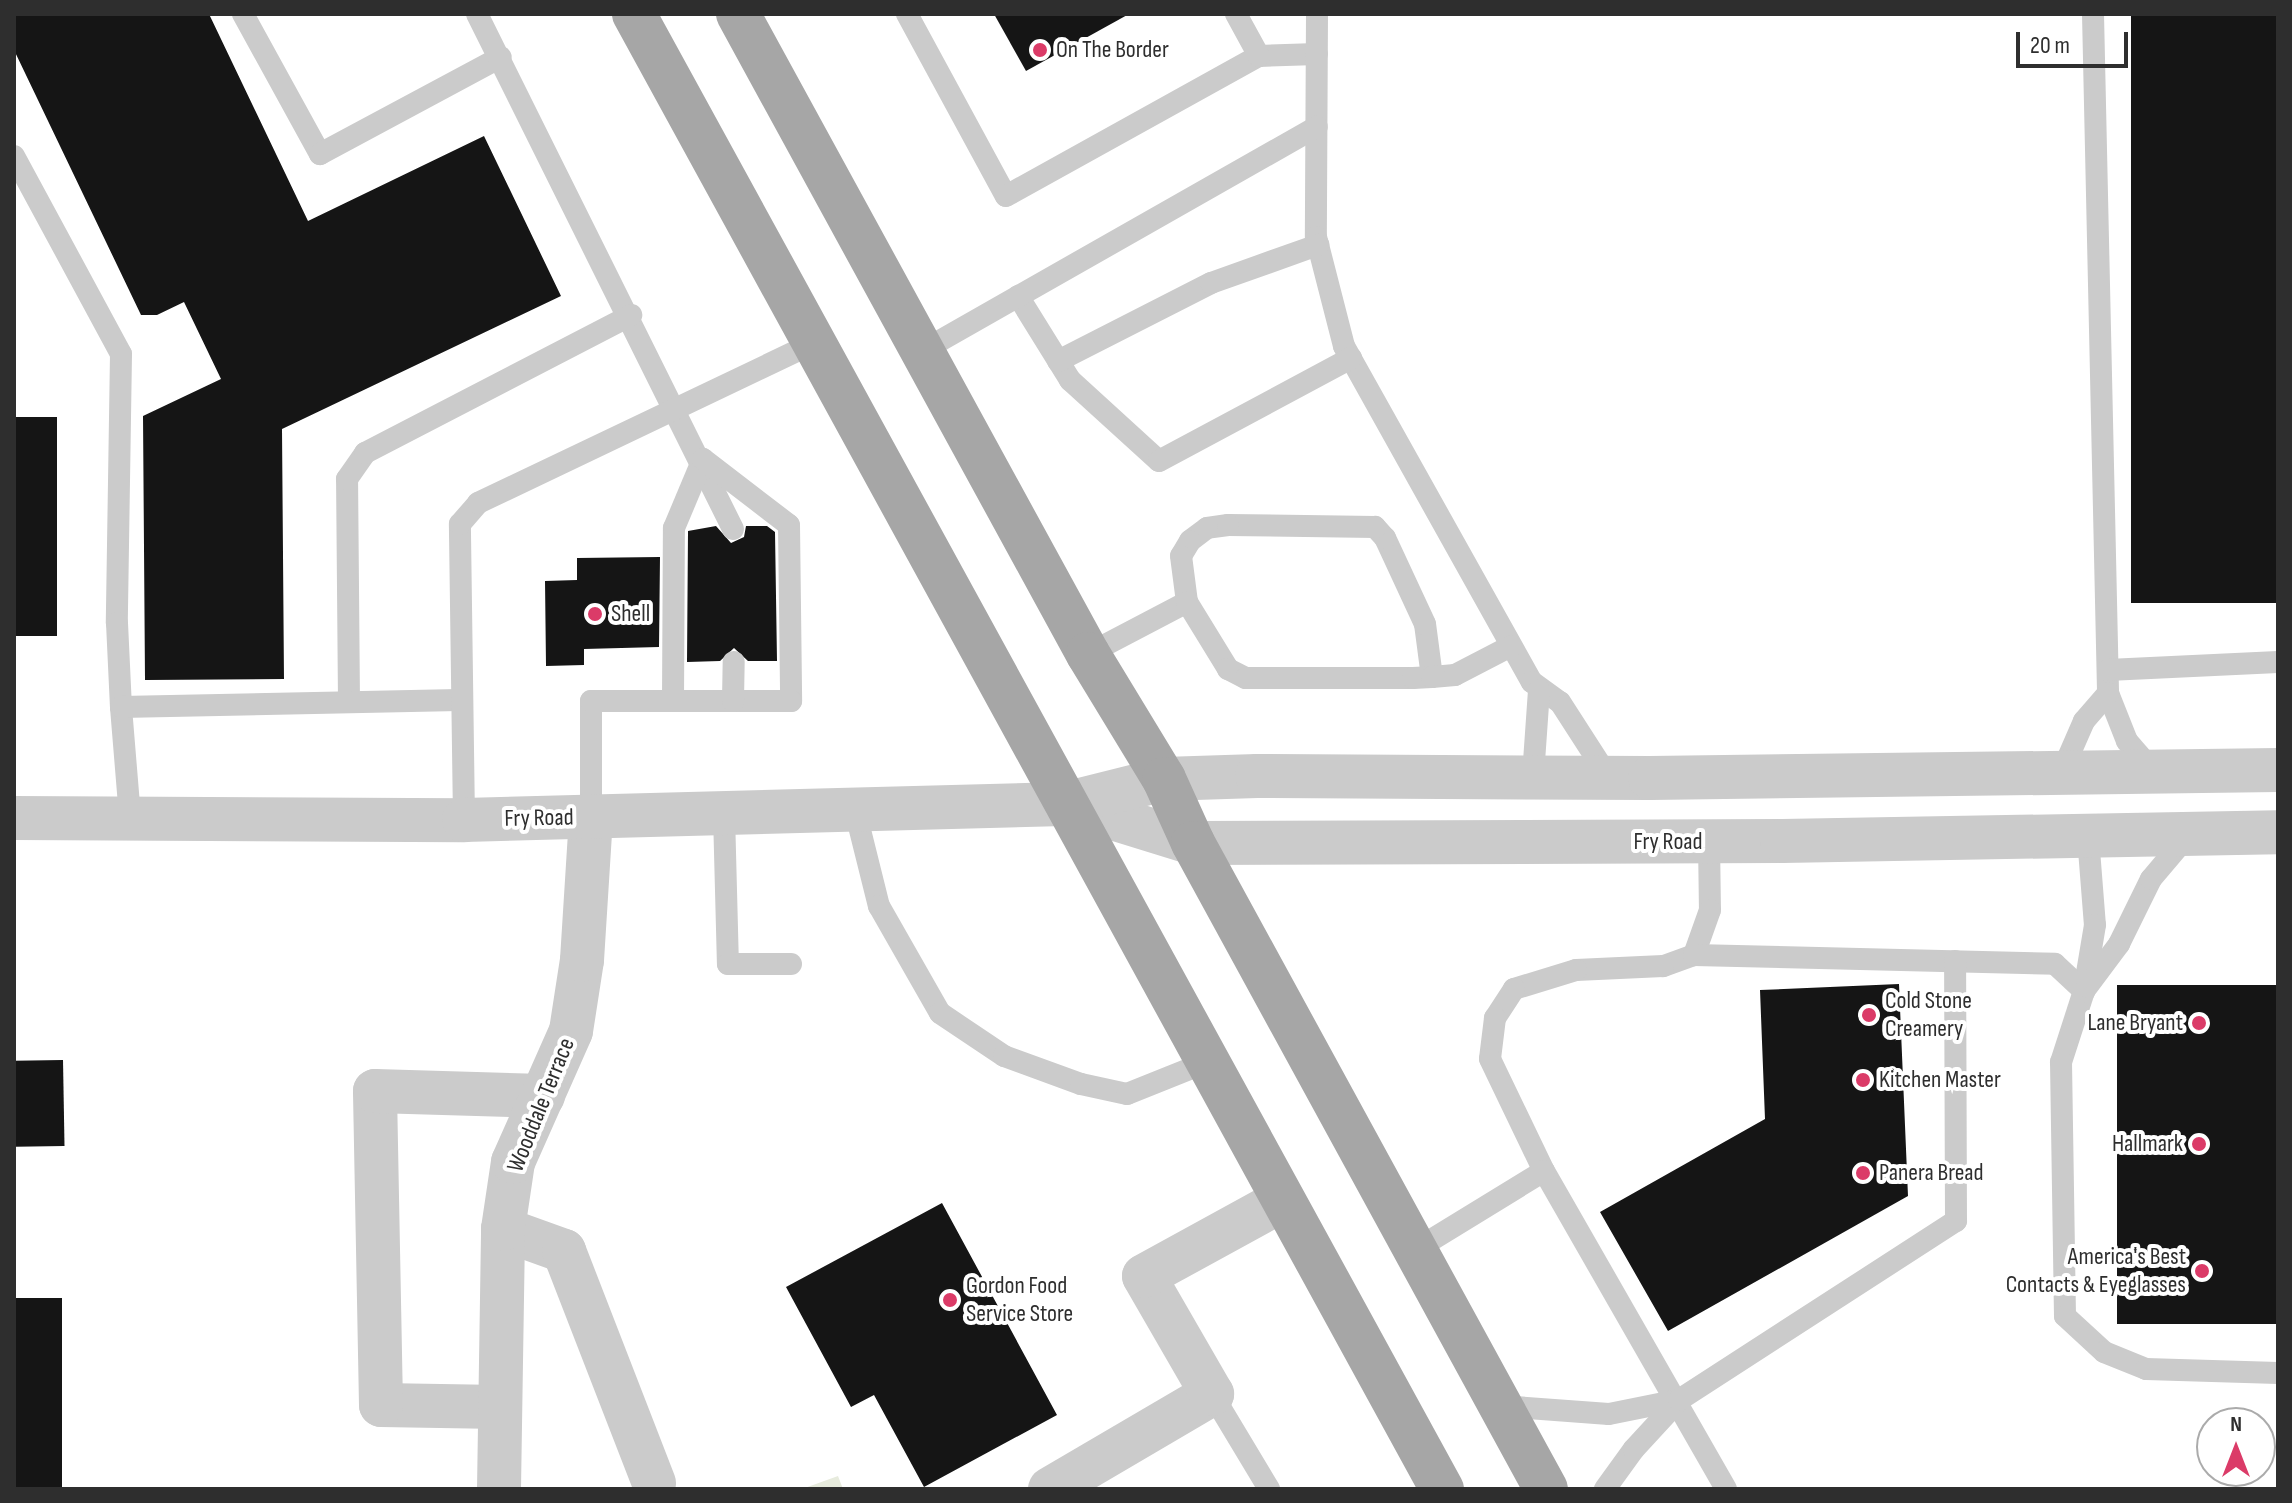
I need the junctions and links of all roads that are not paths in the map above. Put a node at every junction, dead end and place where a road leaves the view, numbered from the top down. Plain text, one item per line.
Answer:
1 (243, 14) edge
2 (477, 14) edge
3 (634, 14) edge
4 (738, 14) edge
5 (907, 14) edge
6 (1236, 14) edge
7 (1317, 14) edge
8 (2093, 14) edge
9 (1317, 54) junction
10 (1259, 56) junction
11 (501, 57) junction
12 (1317, 127) junction
13 (14, 156) edge
14 (1318, 245) junction
15 (1018, 296) junction
16 (631, 315) junction
17 (813, 343) junction
18 (922, 351) junction
19 (1351, 358) junction
20 (1058, 361) junction
21 (676, 407) junction
22 (703, 459) junction
23 (733, 529) dead end
24 (1187, 602) junction
25 (1511, 646) junction
26 (1088, 654) junction
27 (734, 662) dead end
28 (2278, 662) edge
29 (2108, 670) junction
30 (1432, 677) junction
31 (1539, 690) junction
32 (2108, 693) junction
33 (459, 700) junction
34 (673, 701) junction
35 (733, 701) junction
36 (349, 702) junction
37 (121, 707) junction
38 (2278, 770) edge
39 (2155, 773) junction
40 (1533, 776) junction
41 (2060, 776) junction
42 (1609, 778) junction
43 (1164, 779) junction
44 (1064, 804) junction
45 (855, 810) junction
46 (724, 814) junction
47 (130, 817) junction
48 (591, 817) junction
49 (14, 818) edge
50 (464, 820) junction
51 (2278, 832) edge
52 (2189, 834) junction
53 (2088, 837) junction
54 (1709, 841) junction
55 (1193, 843) junction
56 (1694, 955) junction
57 (1955, 961) junction
58 (791, 964) dead end
59 (2084, 991) junction
60 (1207, 1062) junction
61 (543, 1096) junction
62 (1544, 1171) junction
63 (1283, 1200) junction
64 (503, 1229) junction
65 (1415, 1250) junction
66 (2278, 1373) edge
67 (1212, 1394) junction
68 (1679, 1400) junction
69 (1501, 1406) junction
70 (500, 1407) junction
71 (654, 1483) dead end
72 (499, 1489) edge
73 (1050, 1489) edge
74 (1269, 1489) edge
75 (1442, 1489) edge
76 (1546, 1489) edge
77 (1605, 1489) edge
78 (1726, 1489) edge

1 - 11 lane
2 - 11 lane
3 - 17 main road
4 - 18 main road
5 - 10 lane
6 - 10 lane
7 - 9 lane
8 - 29 lane
9 - 10 lane
9 - 12 lane
11 - 16 lane
12 - 14 lane
12 - 15 lane
13 - 37 lane
14 - 19 lane
14 - 20 lane
15 - 18 lane
15 - 20 lane
16 - 21 lane
16 - 36 lane
17 - 21 lane
17 - 44 main road
18 - 26 main road
19 - 20 lane
19 - 25 lane
21 - 22 lane
21 - 33 lane
22 - 23 lane
22 - 34 lane
22 - 35 lane
24 - 26 lane
24 - 30 lane
24 - 30 lane
25 - 30 lane
25 - 31 lane
26 - 43 main road
27 - 35 lane
28 - 29 lane
29 - 32 lane
31 - 40 lane
31 - 42 lane
32 - 39 lane
32 - 41 lane
33 - 36 lane
33 - 50 lane
34 - 35 lane
34 - 48 lane
36 - 37 lane
37 - 47 lane
38 - 39 street, Fry Road
39 - 41 street, Fry Road
40 - 42 street, Fry Road
40 - 43 street, Fry Road
41 - 42 street, Fry Road
43 - 44 street, Fry Road
43 - 55 main road
44 - 45 street, Fry Road
44 - 55 street, Fry Road
44 - 60 main road
45 - 46 street, Fry Road
45 - 60 lane
46 - 48 street, Fry Road
46 - 58 lane
47 - 49 street, Fry Road
47 - 50 street, Fry Road
48 - 50 street, Fry Road
48 - 61 street, Wooddale Terrace
51 - 52 street, Fry Road
52 - 53 street, Fry Road
52 - 59 lane
53 - 54 street, Fry Road
53 - 59 lane
54 - 55 street, Fry Road
54 - 56 lane
55 - 65 main road
56 - 57 lane
56 - 62 lane
57 - 59 lane
57 - 68 lane
59 - 66 lane
60 - 63 main road
61 - 64 street, Wooddale Terrace
61 - 70 street
62 - 65 lane
62 - 68 lane
63 - 67 street
63 - 75 main road
64 - 70 street, Wooddale Terrace
64 - 71 street
65 - 69 main road
67 - 73 street
67 - 74 lane
68 - 69 lane
68 - 77 lane
68 - 78 lane
69 - 76 main road
70 - 72 street, Wooddale Terrace

